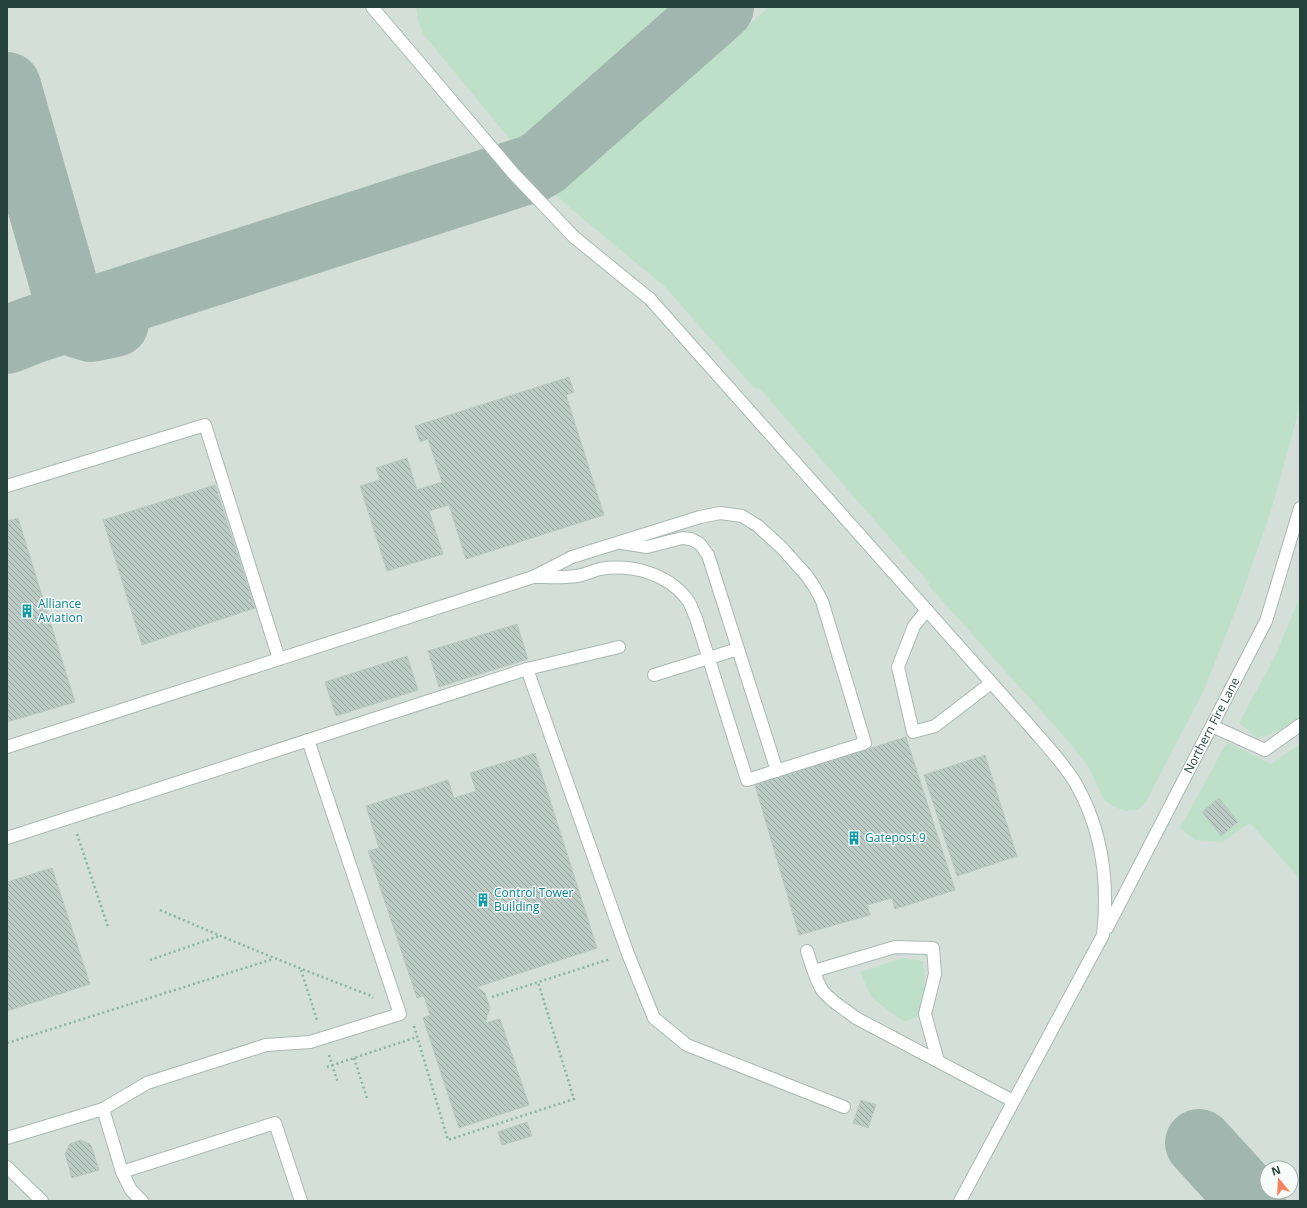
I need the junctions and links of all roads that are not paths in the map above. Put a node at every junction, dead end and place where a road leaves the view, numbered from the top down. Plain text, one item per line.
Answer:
1 (372, 7) edge
2 (7, 486) edge
3 (1300, 508) edge
4 (617, 543) junction
5 (533, 577) junction
6 (927, 610) junction
7 (619, 647) dead end
8 (738, 649) junction
9 (709, 658) junction
10 (279, 659) junction
11 (527, 669) junction
12 (654, 675) dead end
13 (991, 682) junction
14 (1300, 725) edge
15 (1212, 726) junction
16 (308, 740) junction
17 (7, 747) edge
18 (777, 771) junction
19 (7, 838) edge
20 (1103, 935) junction
21 (807, 951) dead end
22 (814, 972) junction
23 (938, 1061) junction
24 (1014, 1101) junction
25 (844, 1107) dead end
26 (102, 1109) junction
27 (7, 1138) edge
28 (7, 1168) edge
29 (122, 1172) junction
30 (42, 1201) edge
31 (142, 1201) edge
32 (301, 1201) edge
33 (960, 1201) edge

1 - 6 lane
2 - 10 lane
3 - 15 lane, Northern Fire Lane
4 - 5 lane
4 - 8 lane
4 - 18 lane
5 - 9 lane
5 - 10 lane
6 - 13 lane
6 - 13 lane
7 - 11 lane
8 - 9 lane
8 - 18 lane
9 - 12 lane
9 - 18 lane
10 - 17 lane
11 - 16 lane
11 - 25 lane
13 - 20 lane
14 - 15 lane
15 - 20 lane, Northern Fire Lane
16 - 19 lane
16 - 26 lane
20 - 24 lane, Northern Fire Lane
21 - 22 lane
22 - 23 lane
22 - 23 lane
23 - 24 lane
24 - 33 lane, Northern Fire Lane
26 - 27 lane
26 - 29 lane
28 - 30 lane
29 - 31 lane
29 - 32 lane

